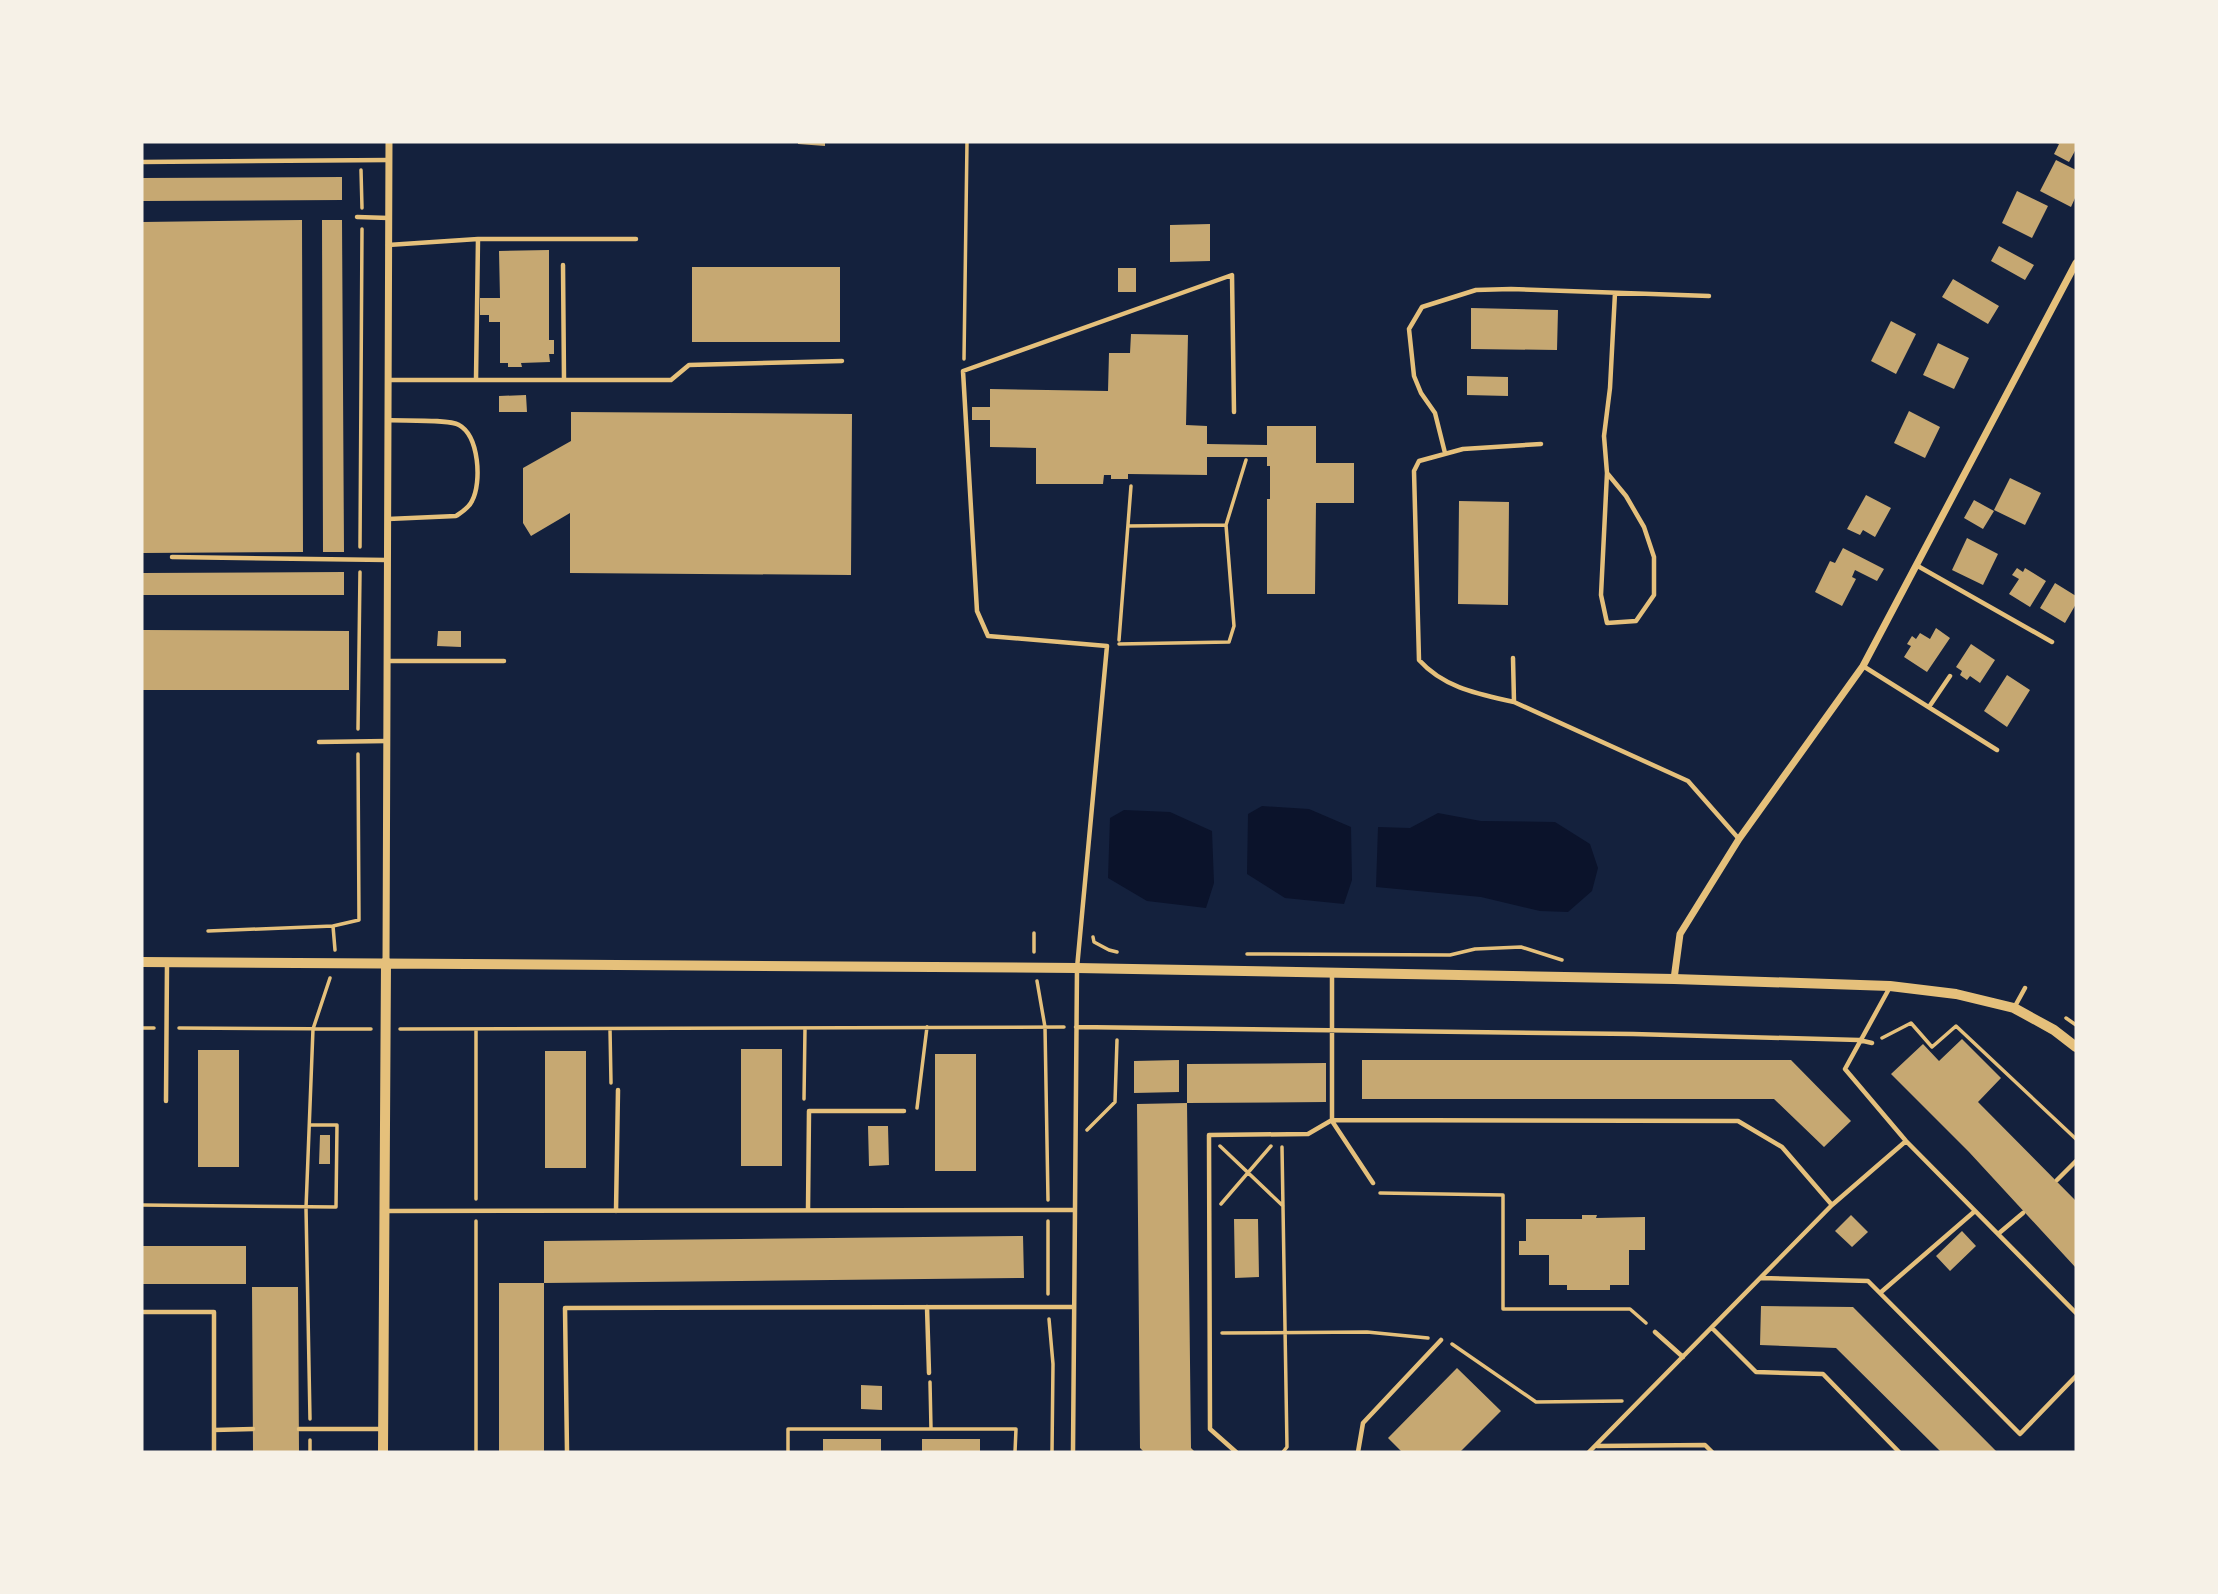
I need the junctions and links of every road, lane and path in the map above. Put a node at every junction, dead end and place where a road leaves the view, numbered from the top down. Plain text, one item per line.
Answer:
1 (390, 142) edge
2 (967, 142) edge
3 (361, 160) junction
4 (389, 160) junction
5 (142, 162) edge
6 (360, 217) junction
7 (389, 218) junction
8 (478, 239) junction
9 (636, 239) dead end
10 (388, 245) junction
11 (2076, 263) edge
12 (563, 265) dead end
13 (1615, 293) junction
14 (1709, 296) dead end
15 (842, 361) dead end
16 (963, 371) junction
17 (388, 380) junction
18 (476, 380) junction
19 (564, 380) junction
20 (1234, 412) dead end
21 (388, 420) junction
22 (1541, 444) dead end
23 (1445, 453) junction
24 (1246, 460) dead end
25 (1607, 473) junction
26 (388, 519) junction
27 (1226, 525) junction
28 (1128, 526) dead end
29 (172, 557) dead end
30 (360, 560) junction
31 (387, 560) junction
32 (1916, 565) junction
33 (2052, 642) dead end
34 (1107, 646) junction
35 (1513, 658) dead end
36 (387, 661) junction
37 (505, 661) dead end
38 (1863, 666) junction
39 (1950, 676) dead end
40 (1514, 702) junction
41 (1929, 707) junction
42 (358, 741) junction
43 (387, 741) junction
44 (319, 742) dead end
45 (1997, 750) dead end
46 (1739, 839) junction
47 (333, 926) junction
48 (208, 931) dead end
49 (1034, 933) dead end
50 (1247, 954) dead end
51 (142, 962) edge
52 (167, 962) junction
53 (335, 962) junction
54 (386, 962) junction
55 (1568, 962) dead end
56 (1034, 968) junction
57 (1077, 968) junction
58 (1332, 973) junction
59 (1674, 979) junction
60 (1890, 986) junction
61 (2025, 988) dead end
62 (2014, 1008) junction
63 (927, 1027) junction
64 (1045, 1027) junction
65 (1076, 1027) junction
66 (142, 1028) edge
67 (167, 1028) junction
68 (805, 1028) junction
69 (1117, 1028) junction
70 (313, 1029) junction
71 (385, 1029) junction
72 (610, 1029) junction
73 (477, 1030) junction
74 (1332, 1030) junction
75 (1859, 1040) junction
76 (1872, 1043) joint
77 (2076, 1047) edge
78 (618, 1090) joint
79 (166, 1101) dead end
80 (809, 1111) junction
81 (904, 1111) joint
82 (1332, 1121) junction
83 (310, 1125) junction
84 (1282, 1134) junction
85 (1209, 1135) junction
86 (2076, 1139) edge
87 (1906, 1141) junction
88 (1075, 1142) junction
89 (2076, 1161) edge
90 (1248, 1173) junction
91 (2057, 1180) dead end
92 (1373, 1183) joint
93 (142, 1205) edge
94 (1832, 1205) junction
95 (1283, 1207) junction
96 (306, 1208) junction
97 (384, 1210) junction
98 (808, 1210) junction
99 (1048, 1210) junction
100 (1075, 1210) junction
101 (1975, 1210) junction
102 (477, 1211) junction
103 (615, 1211) junction
104 (2024, 1213) dead end
105 (1209, 1217) junction
106 (1998, 1234) junction
107 (1761, 1278) junction
108 (1880, 1293) junction
109 (927, 1307) junction
110 (1047, 1307) junction
111 (1074, 1307) junction
112 (142, 1312) edge
113 (2076, 1313) edge
114 (1712, 1328) junction
115 (1655, 1332) joint
116 (1441, 1340) dead end
117 (1683, 1357) junction
118 (929, 1373) joint
119 (2076, 1376) edge
120 (253, 1429) dead end
121 (299, 1429) dead end
122 (310, 1429) junction
123 (383, 1429) junction
124 (931, 1429) junction
125 (214, 1430) junction
126 (1073, 1446) junction
127 (1596, 1446) junction
128 (214, 1452) edge
129 (310, 1452) edge
130 (383, 1452) edge
131 (477, 1452) edge
132 (567, 1452) edge
133 (788, 1452) edge
134 (1015, 1452) edge
135 (1052, 1452) edge
136 (1073, 1452) edge
137 (1079, 1452) edge
138 (1236, 1452) edge
139 (1283, 1452) edge
140 (1358, 1452) edge
141 (1589, 1452) edge
142 (1713, 1452) edge
143 (1899, 1452) edge

1 - 4 street
2 - 16 path
3 - 4 lane
3 - 5 lane
3 - 6 path
4 - 7 street
6 - 7 lane
6 - 30 path
7 - 10 street
8 - 9 lane
8 - 10 lane
8 - 18 lane
10 - 17 street
11 - 32 street
12 - 19 lane
13 - 14 lane
13 - 23 lane
13 - 25 lane
15 - 19 lane
16 - 20 lane
16 - 34 lane
17 - 18 lane
17 - 21 street
18 - 19 lane
21 - 26 street
21 - 26 lane
22 - 23 lane
23 - 40 lane
24 - 27 path
25 - 25 lane
26 - 31 street
27 - 28 path
27 - 34 path
29 - 30 lane
30 - 31 lane
30 - 42 path
31 - 36 street
32 - 33 lane
32 - 38 street
34 - 57 lane
35 - 40 lane
36 - 37 lane
36 - 43 street
38 - 41 lane
38 - 46 street
39 - 41 lane
40 - 46 lane
41 - 45 lane
42 - 43 lane
42 - 44 lane
42 - 47 path
43 - 54 street
46 - 59 street
47 - 48 path
47 - 53 path
49 - 56 path
50 - 55 path
51 - 52 street
52 - 53 street
52 - 67 lane
53 - 54 street
53 - 70 path
54 - 56 street
54 - 71 street
56 - 57 street
56 - 64 path
57 - 58 street
57 - 65 lane
58 - 59 street
58 - 74 lane
59 - 60 street
60 - 62 street
60 - 75 lane
61 - 62 lane
62 - 77 street
63 - 64 path
63 - 68 path
63 - 81 path
64 - 65 path
64 - 99 path
65 - 69 lane
65 - 88 lane
66 - 67 path
67 - 70 path
67 - 79 lane
68 - 72 path
68 - 80 path
69 - 74 lane
69 - 88 path
70 - 71 path
70 - 83 path
71 - 73 path
71 - 97 street
72 - 73 path
72 - 78 path
73 - 102 path
74 - 75 lane
74 - 82 lane
75 - 76 lane
75 - 87 lane
76 - 86 path
78 - 103 lane
80 - 81 lane
80 - 98 lane
82 - 84 lane
82 - 92 lane
82 - 94 lane
83 - 96 path
83 - 96 path
84 - 85 lane
84 - 90 path
84 - 95 path
85 - 90 path
85 - 105 lane
87 - 94 lane
87 - 101 lane
88 - 100 lane
89 - 91 lane
90 - 95 path
90 - 105 path
92 - 115 path
93 - 96 path
94 - 107 lane
95 - 139 path
96 - 122 path
97 - 102 lane
97 - 123 street
98 - 99 lane
98 - 103 lane
99 - 100 lane
99 - 110 path
100 - 111 lane
101 - 106 lane
101 - 108 lane
102 - 103 lane
102 - 131 path
104 - 106 lane
105 - 138 lane
106 - 113 lane
107 - 108 lane
107 - 114 lane
108 - 119 lane
109 - 110 lane
109 - 118 lane
109 - 132 lane
110 - 111 lane
110 - 135 path
111 - 126 lane
112 - 125 lane
114 - 117 lane
114 - 143 lane
115 - 117 lane
116 - 140 lane
117 - 127 lane
118 - 124 path
120 - 125 lane
121 - 122 lane
122 - 123 lane
122 - 129 path
123 - 130 street
124 - 133 path
124 - 134 path
125 - 128 lane
126 - 136 lane
126 - 137 lane
127 - 141 lane
127 - 142 lane

